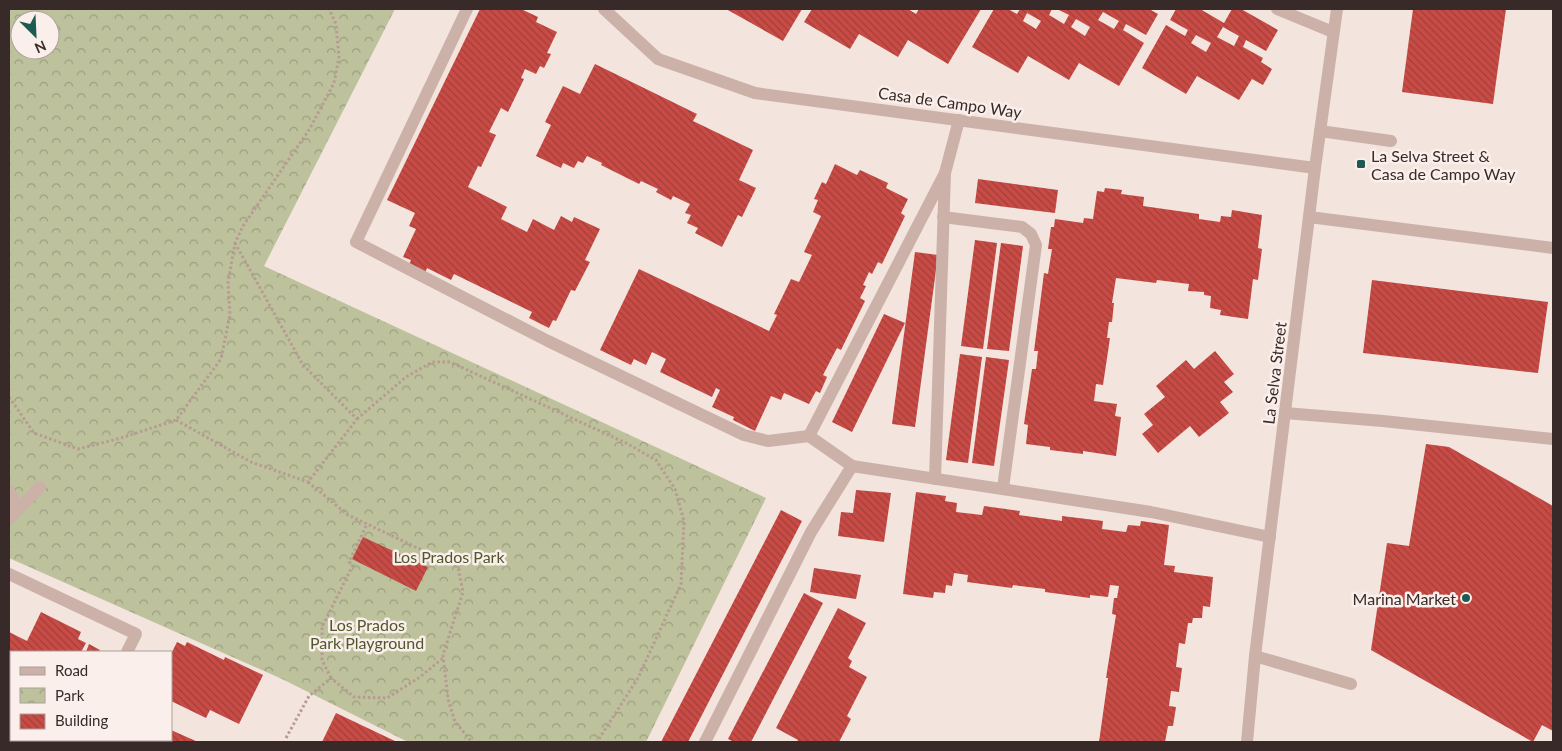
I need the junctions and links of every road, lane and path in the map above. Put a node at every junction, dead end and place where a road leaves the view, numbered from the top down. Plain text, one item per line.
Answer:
1 (329, 9) edge
2 (467, 9) edge
3 (604, 9) edge
4 (1277, 9) edge
5 (1337, 9) edge
6 (1334, 32) junction
7 (959, 120) junction
8 (1320, 131) junction
9 (1391, 140) dead end
10 (1315, 168) junction
11 (945, 173) junction
12 (944, 217) junction
13 (1309, 218) junction
14 (235, 243) junction
15 (1553, 248) edge
16 (9, 397) edge
17 (1285, 413) junction
18 (357, 419) junction
19 (176, 420) junction
20 (809, 436) junction
21 (1553, 439) edge
22 (852, 466) junction
23 (935, 479) junction
24 (308, 482) junction
25 (40, 487) dead end
26 (1003, 488) junction
27 (9, 491) edge
28 (19, 509) junction
29 (9, 519) edge
30 (367, 524) junction
31 (1270, 537) junction
32 (9, 574) edge
33 (128, 651) edge
34 (1255, 656) junction
35 (444, 658) junction
36 (331, 678) junction
37 (1351, 684) dead end
38 (286, 738) dead end
39 (472, 742) edge
40 (597, 742) edge
41 (706, 742) edge
42 (1247, 742) edge

1 - 14 path
2 - 20 street
3 - 7 street, Casa de Campo Way
4 - 6 street
5 - 6 street, La Selva Street
6 - 8 street, La Selva Street
7 - 10 street, Casa de Campo Way
7 - 11 street
8 - 9 street
8 - 10 street, La Selva Street
10 - 13 street, La Selva Street
11 - 12 street
11 - 20 street
12 - 23 street
12 - 26 street
13 - 15 street
13 - 17 street, La Selva Street
14 - 18 path
14 - 19 path
16 - 19 path
17 - 21 street
17 - 31 street, La Selva Street
18 - 24 path
18 - 40 path
19 - 24 path
20 - 22 street
22 - 23 street
22 - 41 street
23 - 26 street
24 - 30 path
25 - 28 street
26 - 31 street
27 - 28 street
28 - 29 street
30 - 35 path
30 - 36 path
31 - 34 street, La Selva Street
32 - 33 street
34 - 37 street
34 - 42 street, La Selva Street
35 - 36 path
35 - 39 path
36 - 38 path

